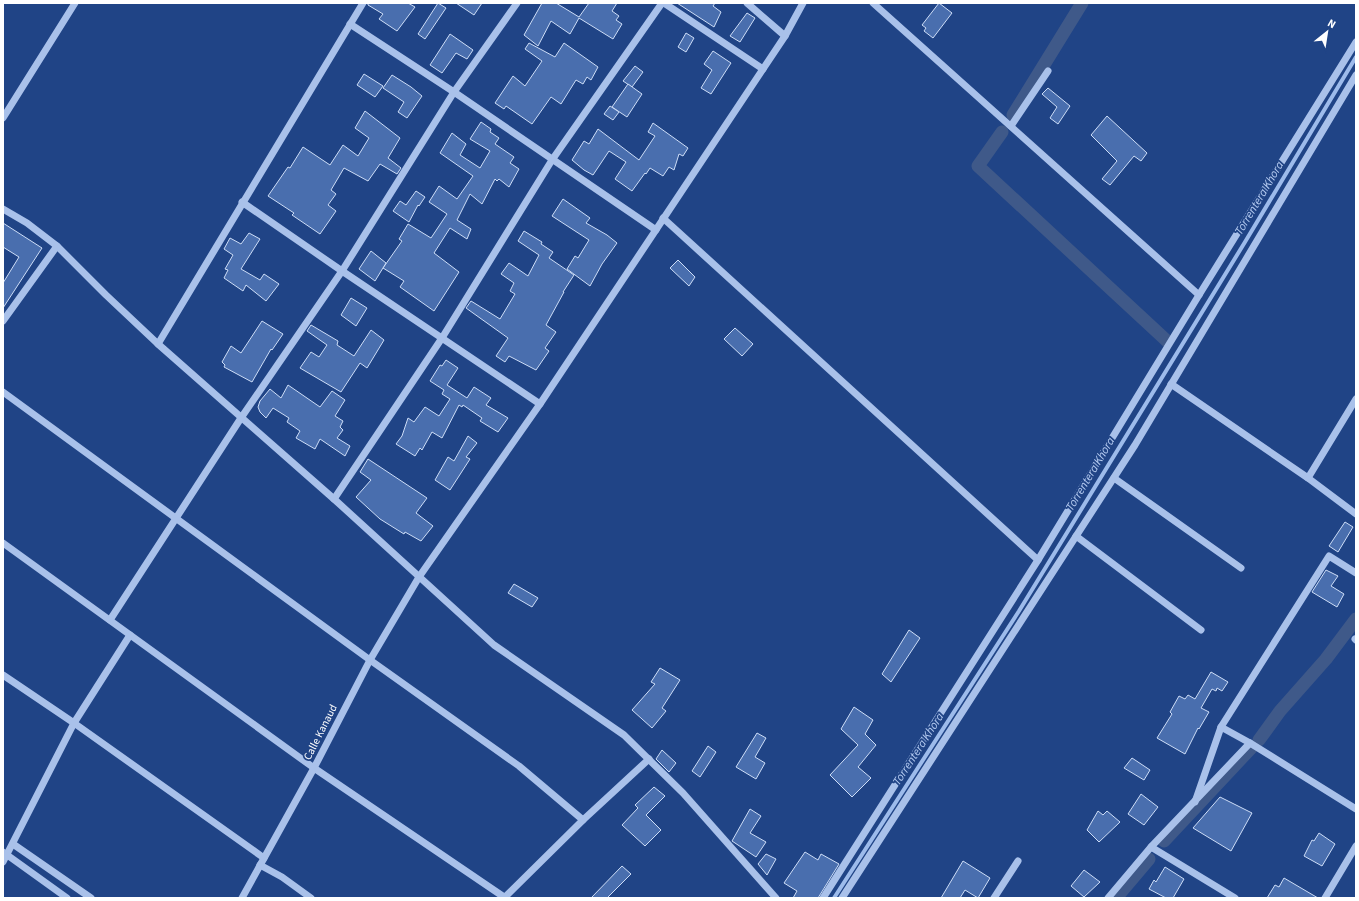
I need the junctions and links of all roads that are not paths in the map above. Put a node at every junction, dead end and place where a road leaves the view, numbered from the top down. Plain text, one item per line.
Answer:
1 (75, 3) edge
2 (363, 3) edge
3 (517, 3) edge
4 (663, 3) edge
5 (747, 3) edge
6 (803, 3) edge
7 (874, 3) edge
8 (350, 24) junction
9 (785, 36) junction
10 (1356, 42) edge
11 (763, 69) junction
12 (1048, 71) dead end
13 (1356, 75) edge
14 (454, 92) junction
15 (3, 118) edge
16 (1011, 126) junction
17 (552, 160) junction
18 (242, 202) junction
19 (3, 209) edge
20 (663, 218) junction
21 (656, 230) junction
22 (57, 246) junction
23 (342, 271) junction
24 (1199, 295) junction
25 (3, 321) edge
26 (442, 338) junction
27 (158, 344) junction
28 (1171, 384) junction
29 (3, 392) edge
30 (1356, 399) edge
31 (540, 404) junction
32 (241, 418) junction
33 (1114, 478) junction
34 (1308, 478) junction
35 (334, 500) junction
36 (1356, 514) edge
37 (176, 519) junction
38 (1076, 536) junction
39 (3, 543) edge
40 (1038, 560) junction
41 (1242, 568) dead end
42 (1356, 573) edge
43 (419, 577) junction
44 (110, 620) junction
45 (1201, 630) dead end
46 (130, 635) junction
47 (370, 660) junction
48 (3, 675) edge
49 (74, 723) junction
50 (1221, 727) junction
51 (1250, 743) junction
52 (649, 759) junction
53 (314, 768) junction
54 (1195, 802) junction
55 (1356, 809) edge
56 (583, 820) junction
57 (13, 844) junction
58 (1356, 846) edge
59 (1151, 847) junction
60 (5, 854) edge
61 (264, 858) junction
62 (1018, 861) dead end
63 (3, 862) edge
64 (260, 865) junction
65 (67, 898) edge
66 (91, 898) edge
67 (242, 898) edge
68 (312, 898) edge
69 (504, 898) edge
70 (776, 898) edge
71 (823, 898) edge
72 (842, 898) edge
73 (994, 898) edge
74 (1108, 898) edge
75 (1235, 898) edge
76 (1325, 898) edge

1 - 15 street
2 - 8 street
3 - 14 street
4 - 11 street
4 - 17 street
5 - 9 street
6 - 9 street, Calle Kanaud
7 - 16 street
8 - 14 street
8 - 18 street
9 - 11 street, Calle Kanaud
10 - 24 street
11 - 20 street, Calle Kanaud
12 - 16 street
13 - 28 street
14 - 17 street
14 - 23 street
16 - 24 street
17 - 21 street
17 - 26 street
18 - 23 street
18 - 27 street
19 - 22 street
20 - 21 street, Calle Kanaud
20 - 40 street
21 - 31 street, Calle Kanaud
22 - 25 street
22 - 27 street
23 - 26 street
23 - 32 street
24 - 40 street
26 - 31 street
26 - 35 street
27 - 32 street
28 - 33 street
28 - 34 street
29 - 37 street
30 - 34 street
31 - 43 street, Calle Kanaud
32 - 35 street
32 - 37 street
33 - 38 street
33 - 41 street
34 - 36 street
35 - 43 street
37 - 44 street
37 - 47 street
38 - 45 street
38 - 72 street
39 - 44 street
40 - 71 street
42 - 50 street
43 - 47 street, Calle Kanaud
43 - 52 street
44 - 46 street
46 - 49 street
46 - 53 street
47 - 53 street, Calle Kanaud
47 - 56 street
48 - 49 street
49 - 57 street
49 - 61 street
50 - 51 street
50 - 54 street
51 - 54 street
51 - 55 street
52 - 56 street
52 - 70 street
53 - 61 street, Calle Kanaud
53 - 69 street
54 - 59 street
56 - 69 street
57 - 60 street
57 - 66 street
58 - 76 street
59 - 74 street
59 - 75 street
60 - 63 street
60 - 65 street
61 - 64 street, Calle Kanaud
62 - 73 street
64 - 67 street, Calle Kanaud
64 - 68 street

